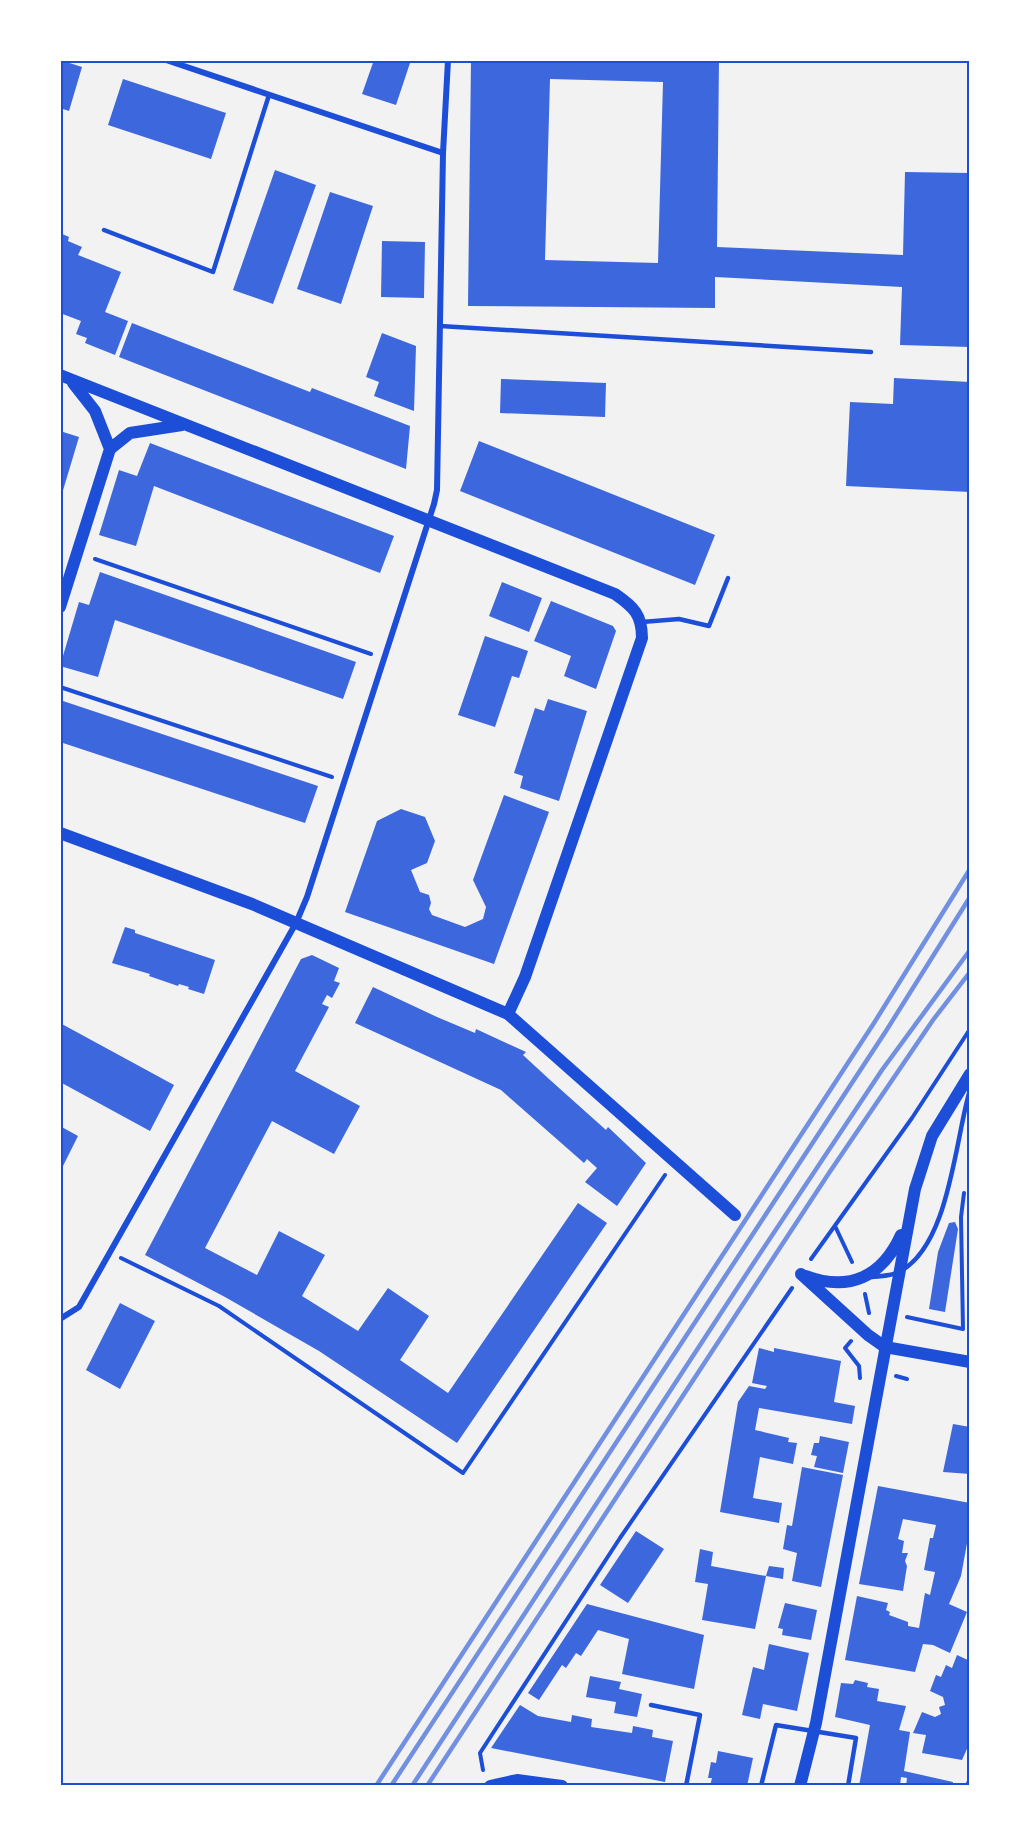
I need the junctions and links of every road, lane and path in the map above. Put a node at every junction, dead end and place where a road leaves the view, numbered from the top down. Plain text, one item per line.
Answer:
1 (166, 60) edge
2 (448, 60) edge
3 (269, 94) junction
4 (443, 153) junction
5 (104, 230) dead end
6 (440, 326) junction
7 (871, 352) dead end
8 (64, 377) edge
9 (183, 425) junction
10 (110, 449) junction
11 (428, 520) junction
12 (77, 553) junction
13 (728, 578) dead end
14 (60, 607) edge
15 (642, 622) junction
16 (383, 658) junction
17 (60, 687) edge
18 (344, 781) junction
19 (60, 833) edge
20 (296, 923) junction
21 (508, 1014) junction
22 (970, 1029) edge
23 (970, 1074) edge
24 (970, 1090) edge
25 (674, 1162) junction
26 (965, 1182) dead end
27 (735, 1215) dead end
28 (908, 1220) junction
29 (110, 1252) junction
30 (899, 1272) junction
31 (801, 1274) junction
32 (861, 1280) junction
33 (911, 1318) dead end
34 (60, 1319) edge
35 (963, 1329) junction
36 (970, 1330) edge
37 (885, 1347) junction
38 (970, 1362) edge
39 (651, 1705) dead end
40 (815, 1731) junction
41 (487, 1781) edge
42 (970, 1781) edge
43 (517, 1783) edge
44 (562, 1786) edge
45 (686, 1786) edge
46 (761, 1786) edge
47 (800, 1786) edge
48 (848, 1786) edge
49 (968, 1786) edge

1 - 3 street
2 - 4 street
3 - 4 street
3 - 5 lane
4 - 6 street
6 - 7 lane
6 - 11 street
8 - 9 main road
8 - 10 main road
9 - 10 main road
9 - 11 main road
10 - 12 main road
11 - 15 main road
11 - 16 street
12 - 14 main road
12 - 16 path
13 - 15 lane
15 - 21 main road
16 - 18 street
17 - 18 path
18 - 20 street
19 - 20 main road
20 - 21 main road
20 - 29 street
21 - 25 main road
22 - 31 path
23 - 28 main road
24 - 30 lane
25 - 27 main road
25 - 29 path
26 - 35 path
28 - 30 main road
28 - 32 main road
29 - 34 street
30 - 32 lane
30 - 37 main road
31 - 32 main road
31 - 37 main road
31 - 41 path
33 - 35 path
35 - 36 path
37 - 38 main road
37 - 40 main road
39 - 45 lane
40 - 46 lane
40 - 47 main road
40 - 48 lane
41 - 43 main road
42 - 49 street
43 - 44 main road

